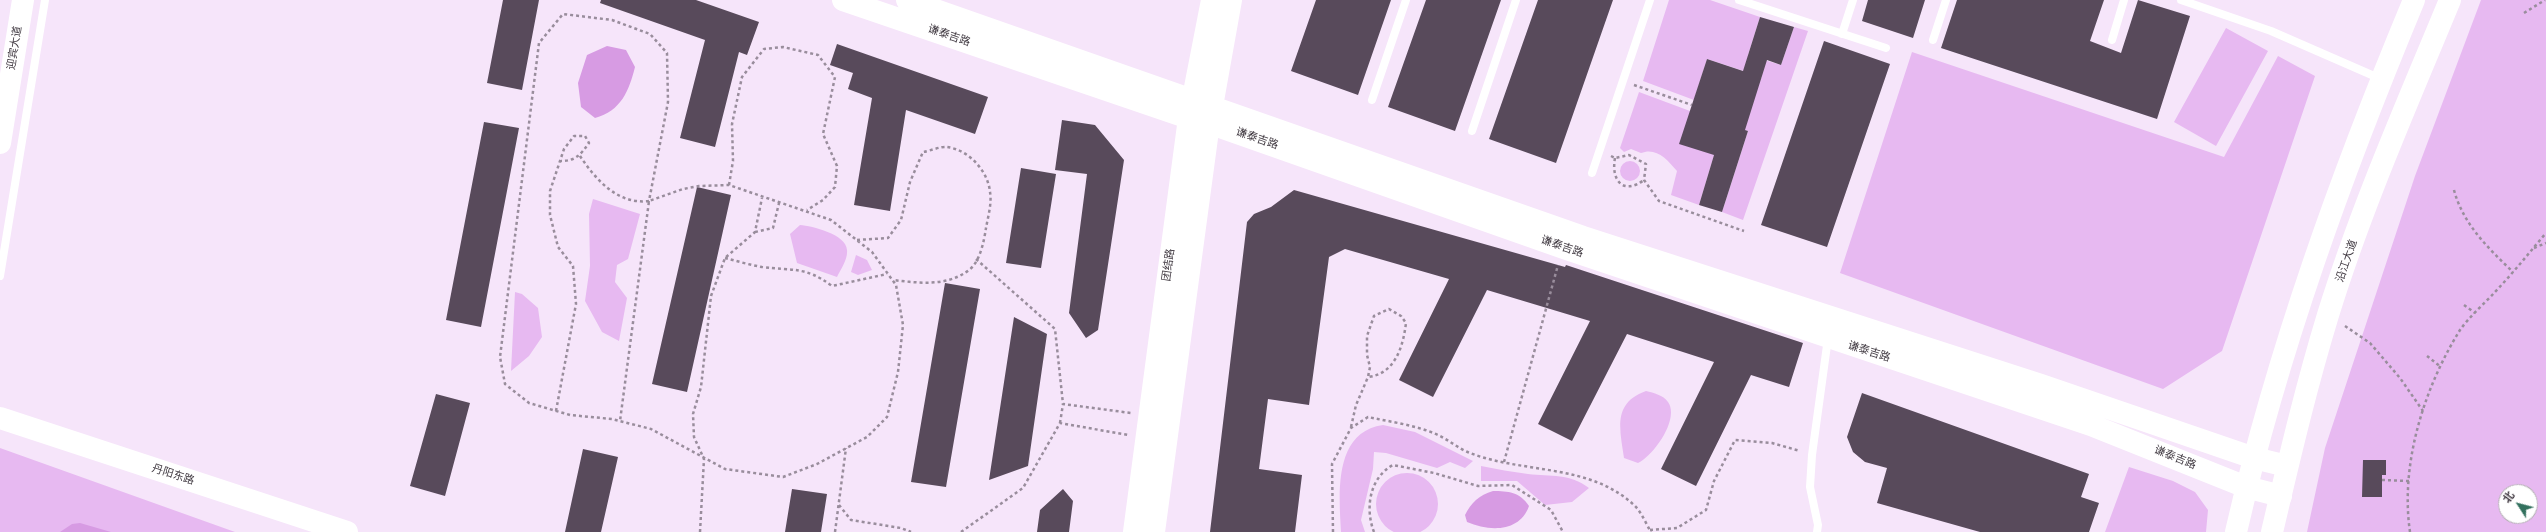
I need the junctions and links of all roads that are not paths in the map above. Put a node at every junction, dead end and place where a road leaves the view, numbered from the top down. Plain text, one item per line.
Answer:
1 (23, 0) edge
2 (45, 0) edge
3 (843, 0) edge
4 (907, 0) edge
5 (1212, 0) edge
6 (1231, 0) edge
7 (1406, 0) edge
8 (1516, 0) edge
9 (1650, 0) edge
10 (1739, 0) edge
11 (1853, 0) edge
12 (1946, 0) edge
13 (2124, 0) edge
14 (2181, 0) edge
15 (2414, 0) edge
16 (2450, 0) edge
17 (1754, 2) edge
18 (1842, 34) junction
19 (1933, 40) dead end
20 (2112, 40) dead end
21 (1886, 48) dead end
22 (2381, 79) junction
23 (1372, 100) dead end
24 (1200, 112) junction
25 (1472, 131) dead end
26 (0, 143) edge
27 (1592, 173) dead end
28 (0, 276) edge
29 (1828, 338) junction
30 (0, 418) edge
31 (2254, 458) junction
32 (2287, 466) junction
33 (2246, 487) junction
34 (2281, 496) junction
35 (347, 532) edge
36 (1134, 532) edge
37 (1154, 532) edge
38 (1817, 532) edge
39 (2236, 532) edge
40 (2272, 532) edge

1 - 26 street, 迎宾大道
2 - 28 lane
3 - 24 street, 谦泰吉路
4 - 24 street, 谦泰吉路
5 - 24 street, 团结路
6 - 24 street, 团结路
7 - 23 lane
8 - 25 lane
9 - 27 lane
10 - 17 lane
11 - 18 lane
12 - 19 lane
13 - 20 lane
14 - 22 lane
15 - 22 street
16 - 32 street, 沿江大道
17 - 18 lane
18 - 21 lane
22 - 31 street
24 - 29 street, 谦泰吉路
24 - 31 street, 谦泰吉路
24 - 36 street, 团结路
24 - 37 street, 团结路
29 - 33 street, 谦泰吉路
29 - 38 lane
30 - 35 street, 丹阳东路
31 - 32 street, 谦泰吉路
31 - 33 street
32 - 34 street, 沿江大道
33 - 34 street, 谦泰吉路
33 - 39 street
34 - 40 street, 沿江大道

